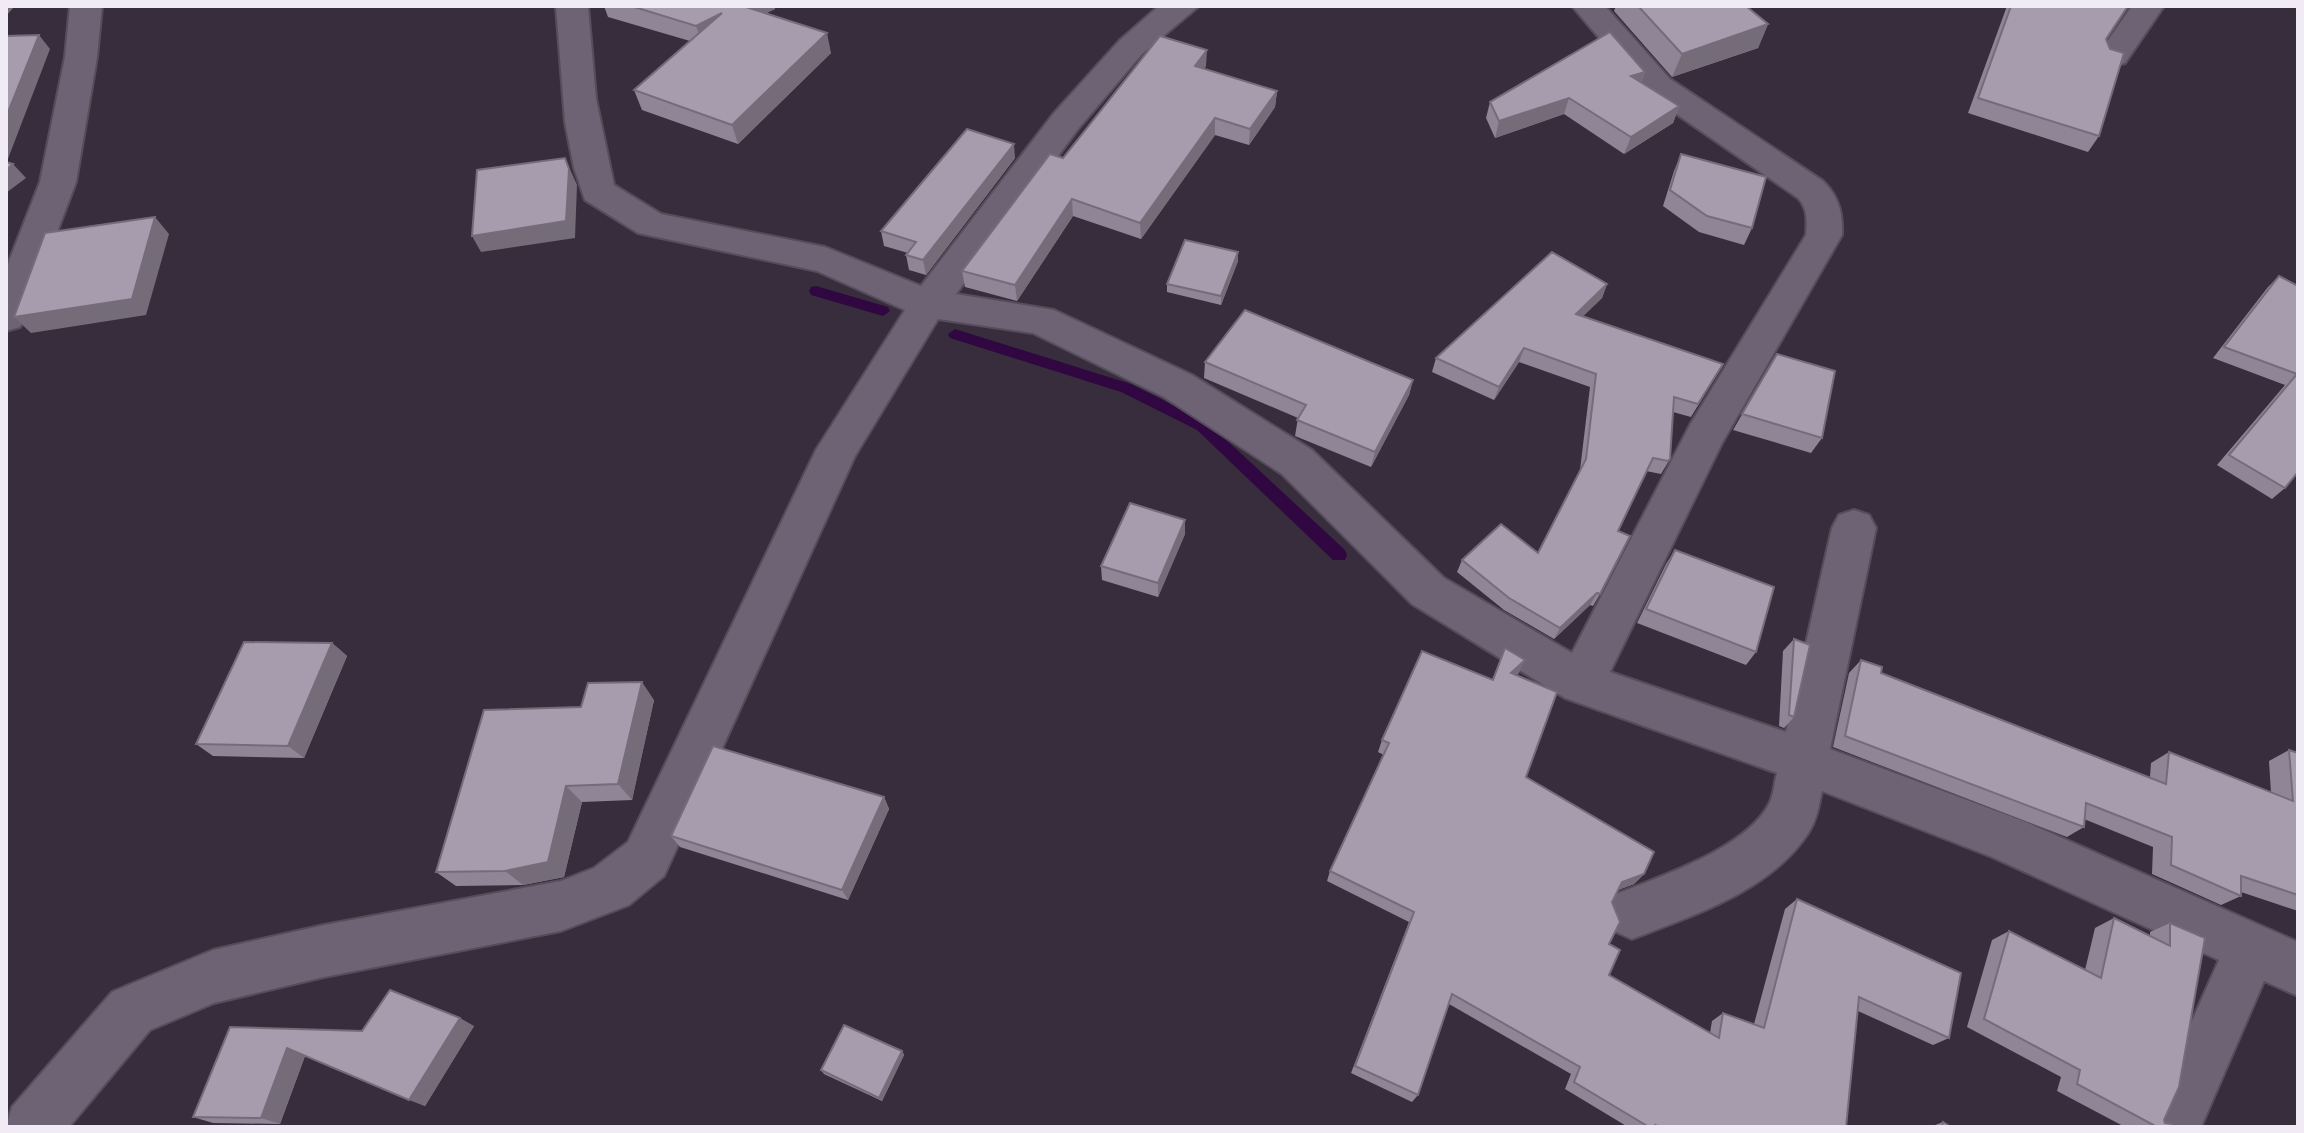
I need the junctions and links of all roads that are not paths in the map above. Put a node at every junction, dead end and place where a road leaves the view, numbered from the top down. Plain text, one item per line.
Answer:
1 (86, 6) edge
2 (572, 6) edge
3 (1183, 6) edge
4 (1588, 6) edge
5 (2148, 6) edge
6 (2113, 56) edge
7 (928, 304) junction
8 (6, 317) edge
9 (1854, 528) dead end
10 (1581, 683) junction
11 (1803, 761) junction
12 (1632, 913) dead end
13 (2275, 958) edge
14 (32, 1127) edge
15 (2173, 1127) edge

1 - 8 street
2 - 7 street
3 - 7 street
4 - 10 street
5 - 6 street
7 - 10 street
7 - 14 street
9 - 11 street
10 - 11 street
11 - 12 street
11 - 13 street
13 - 15 street

